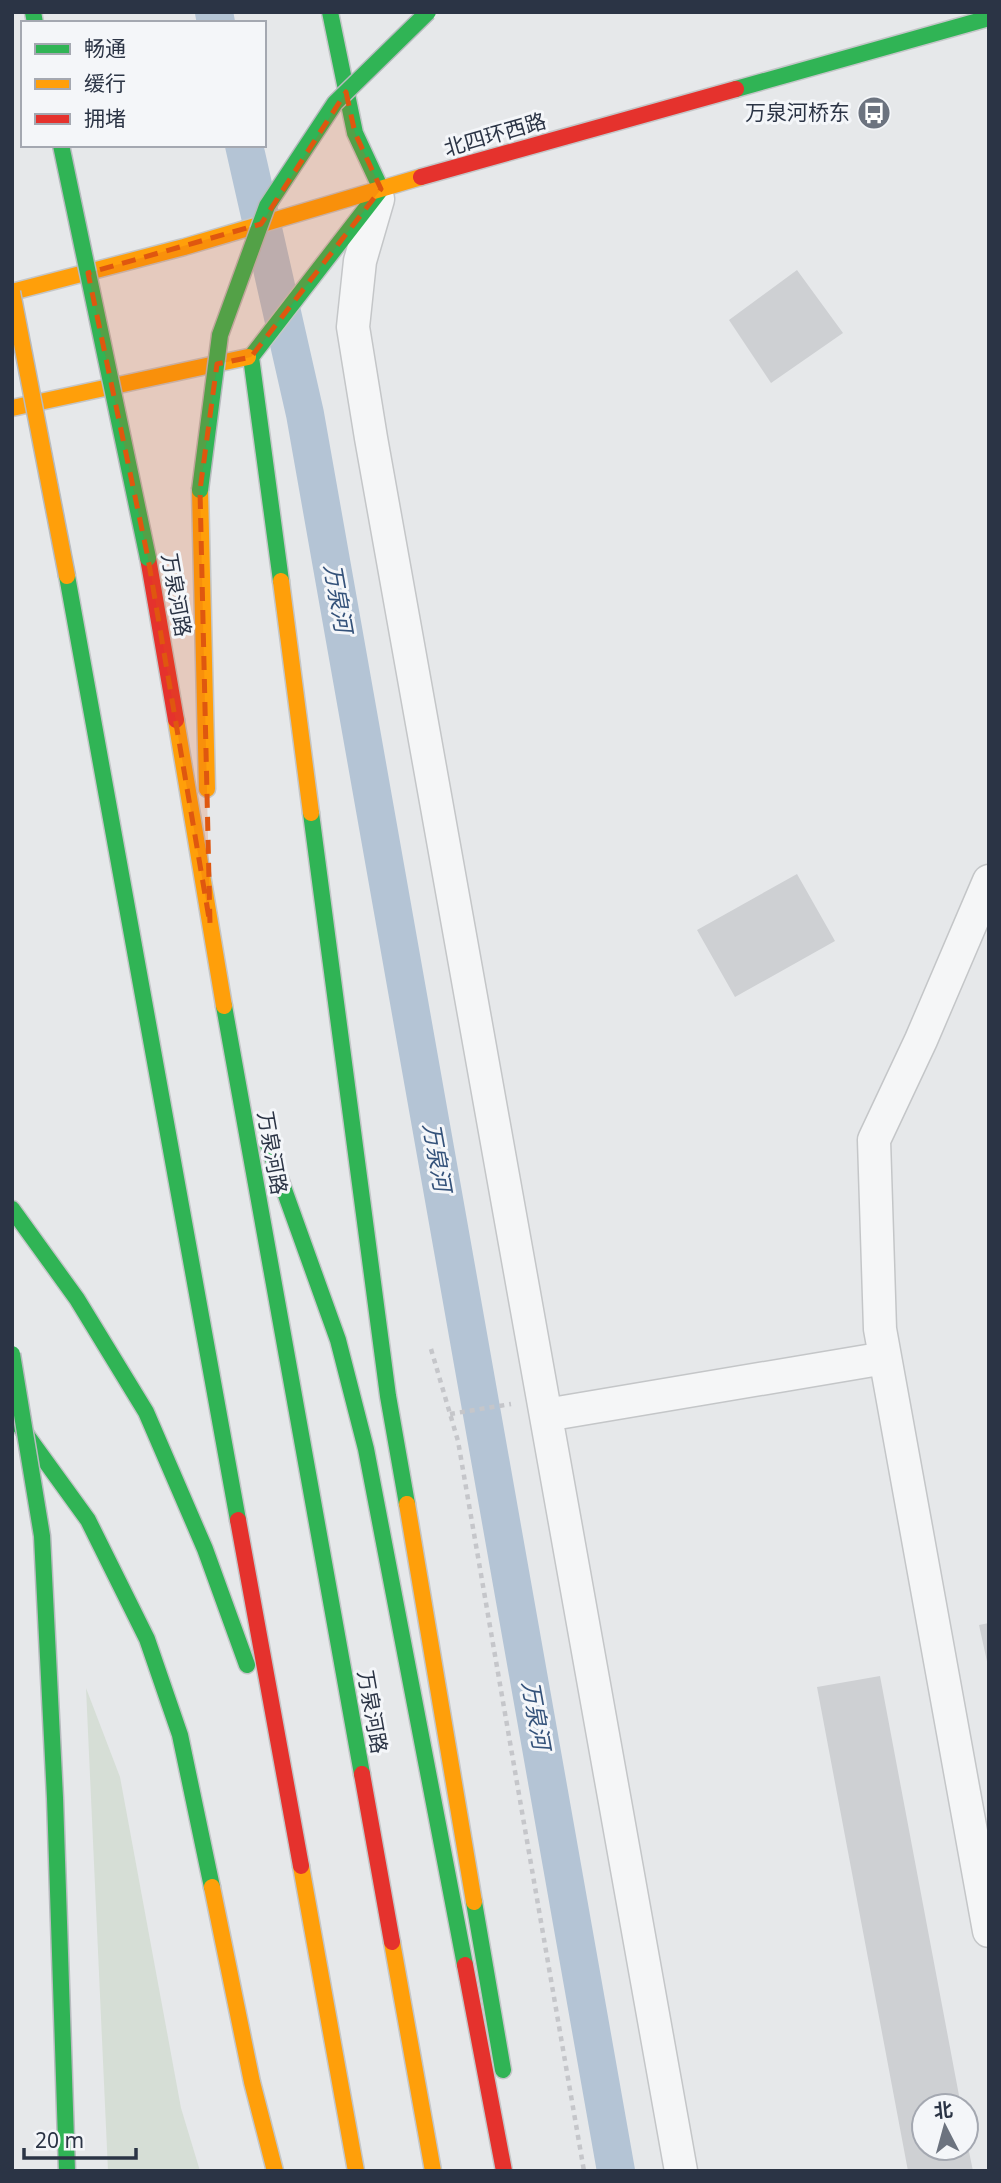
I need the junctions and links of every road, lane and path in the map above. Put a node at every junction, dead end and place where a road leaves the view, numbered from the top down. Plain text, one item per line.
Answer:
1 (330, 12) edge
2 (428, 12) edge
3 (989, 18) edge
4 (61, 147) edge
5 (381, 189) junction
6 (12, 292) edge
7 (251, 357) junction
8 (12, 408) edge
9 (989, 881) edge
10 (210, 924) junction
11 (228, 1027) junction
12 (12, 1209) edge
13 (431, 1349) dead end
14 (12, 1354) edge
15 (885, 1358) junction
16 (545, 1407) junction
17 (450, 1414) junction
18 (12, 1416) edge
19 (285, 1770) junction
20 (989, 1931) edge
21 (507, 2089) dead end
22 (67, 2171) edge
23 (275, 2171) edge
24 (356, 2171) edge
25 (433, 2171) edge
26 (504, 2171) edge
27 (584, 2171) edge
28 (681, 2171) edge

1 - 5 main road
2 - 10 main road, bridge
3 - 5 main road, 北四环西路
4 - 10 main road, 万泉河路, bridge
5 - 6 main road, 北四环西路
5 - 7 main road
5 - 16 street
6 - 19 main road, bridge
7 - 8 main road
7 - 21 main road
9 - 15 street
10 - 11 main road, 万泉河路
11 - 25 main road, 万泉河路
11 - 26 main road
12 - 19 main road
13 - 17 path
14 - 22 main road, bridge
15 - 16 street
15 - 20 street
16 - 17 path
16 - 28 street
17 - 27 path
18 - 23 main road
19 - 24 main road

